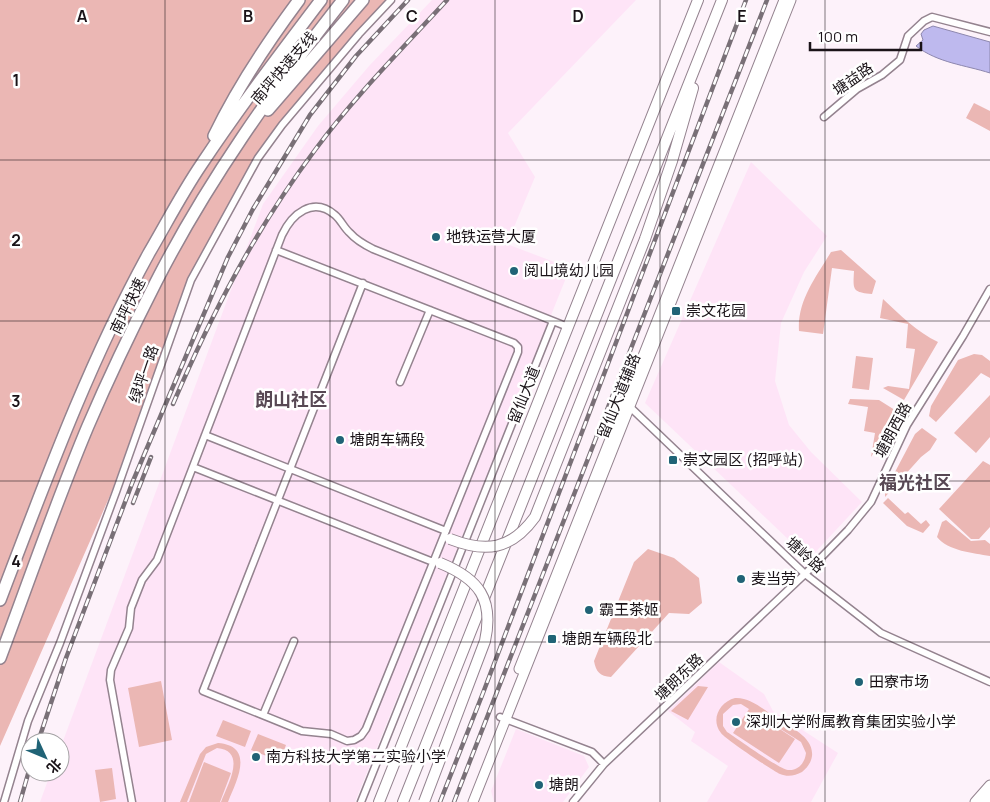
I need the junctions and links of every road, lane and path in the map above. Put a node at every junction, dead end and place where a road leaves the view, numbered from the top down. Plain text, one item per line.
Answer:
1 (299, 0) edge
2 (321, 0) edge
3 (343, 0) edge
4 (362, 0) edge
5 (391, 0) edge
6 (698, 0) edge
7 (722, 0) edge
8 (784, 0) edge
9 (791, 0) edge
10 (709, 32) junction
11 (990, 32) edge
12 (824, 117) dead end
13 (231, 156) junction
14 (200, 167) junction
15 (276, 250) junction
16 (363, 283) junction
17 (990, 289) edge
18 (430, 310) junction
19 (553, 321) junction
20 (568, 326) junction
21 (400, 382) dead end
22 (630, 407) junction
23 (205, 435) junction
24 (193, 467) junction
25 (290, 469) junction
26 (278, 500) junction
27 (446, 535) junction
28 (436, 562) junction
29 (805, 574) junction
30 (0, 600) edge
31 (294, 640) dead end
32 (0, 658) edge
33 (990, 682) edge
34 (263, 715) junction
35 (503, 718) junction
36 (604, 764) junction
37 (990, 785) edge
38 (990, 796) edge
39 (4, 802) edge
40 (132, 802) edge
41 (361, 802) edge
42 (379, 802) edge
43 (403, 802) edge
44 (424, 802) edge
45 (466, 802) edge
46 (473, 802) edge
47 (574, 802) edge
48 (975, 802) edge
49 (985, 802) edge

1 - 14 highway, 南坪快速支线
2 - 14 highway, 南坪快速
3 - 13 highway, 南坪快速
4 - 13 highway, 南坪快速支线
5 - 39 street, 绿坪一路
6 - 20 main road, 留仙大道
7 - 10 main road
8 - 35 main road, 留仙大道辅路
9 - 22 main road, 留仙大道辅路
10 - 27 main road, bridge
10 - 43 main road
11 - 12 street, 塘益路
13 - 32 highway, 南坪快速
14 - 30 highway, 南坪快速
15 - 16 street
15 - 19 street
15 - 23 street
16 - 18 street
16 - 25 street
17 - 29 street, 塘朗西路
18 - 21 street
18 - 27 street
19 - 20 street
19 - 41 street
20 - 42 main road, 留仙大道
22 - 29 street, 塘岭路
22 - 35 main road, 留仙大道辅路
23 - 24 street
23 - 25 street
24 - 26 street
24 - 40 street
25 - 26 street
25 - 27 street
26 - 28 street
26 - 34 street
27 - 28 street
28 - 34 street
28 - 44 main road, bridge
29 - 33 street, 塘岭路
29 - 36 street, 塘朗东路
31 - 34 street
35 - 36 street
35 - 45 main road, 留仙大道辅路
35 - 46 main road, 留仙大道辅路
36 - 47 street, 塘朗东路
37 - 48 main road
38 - 49 main road

